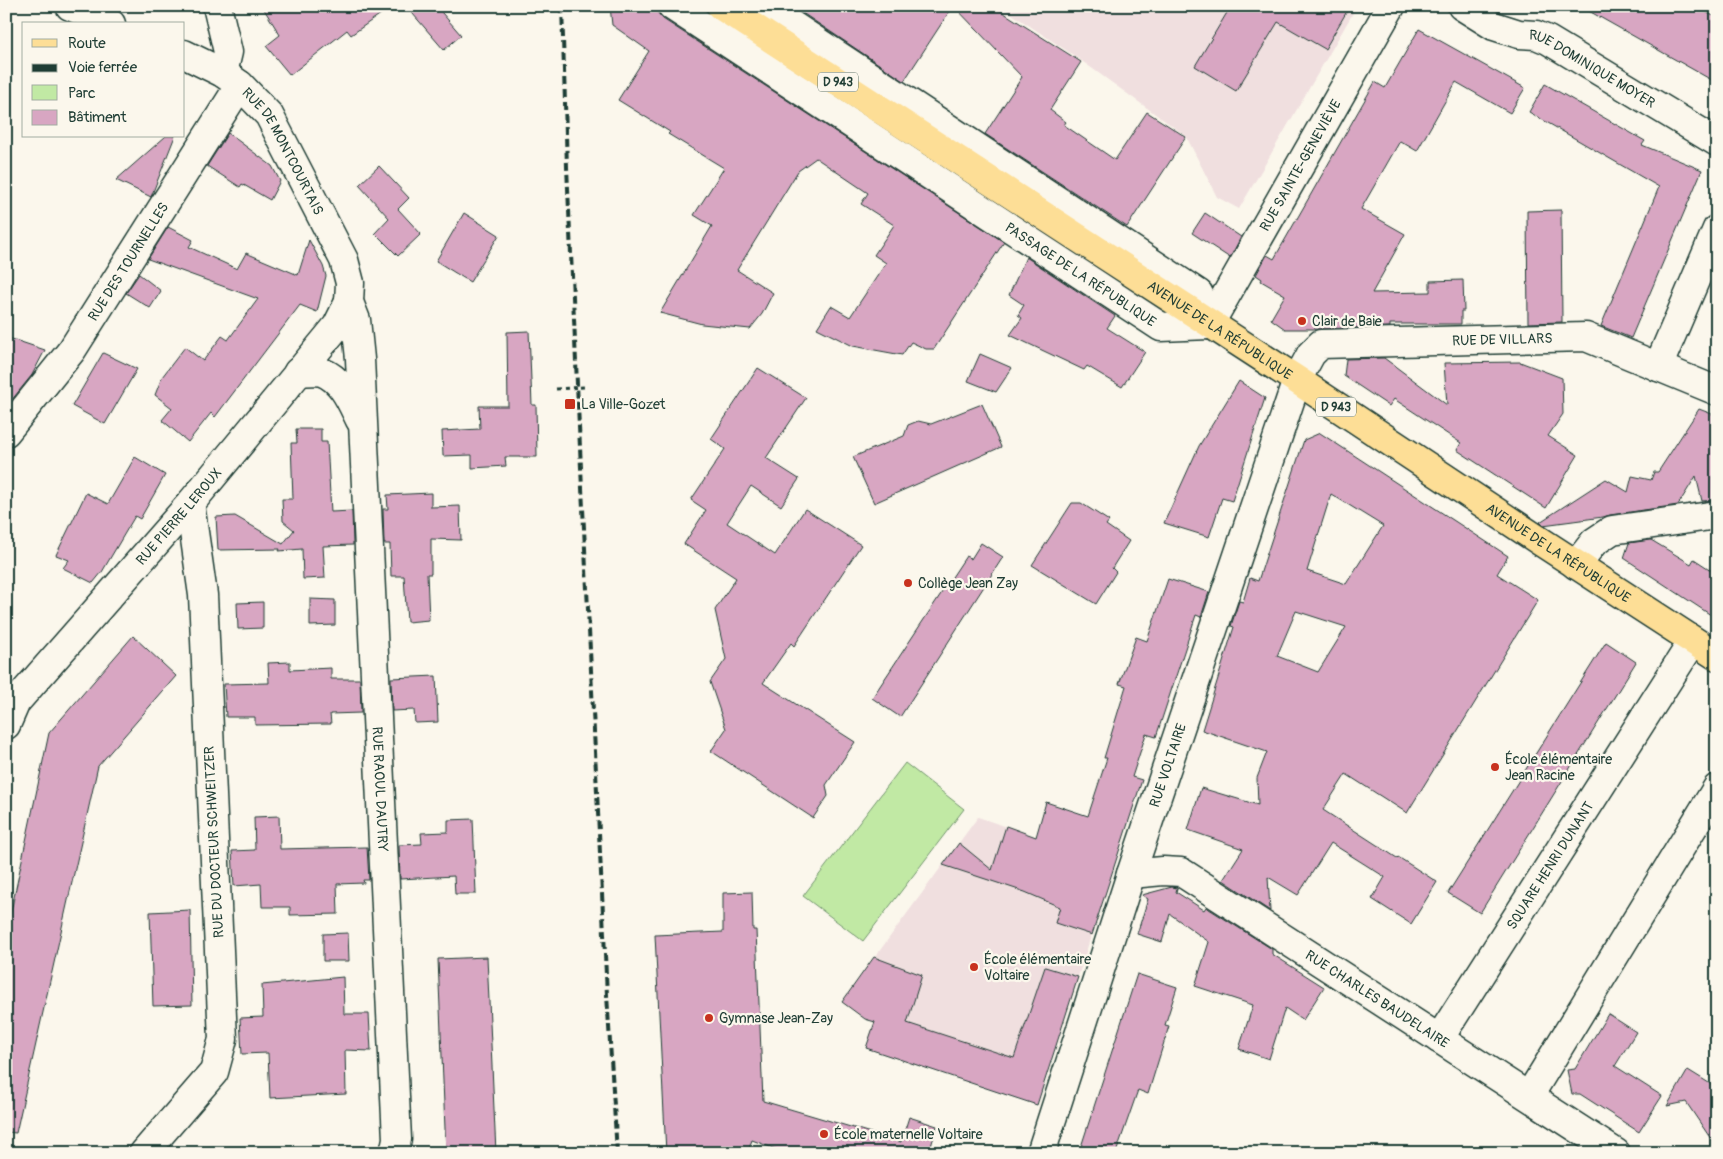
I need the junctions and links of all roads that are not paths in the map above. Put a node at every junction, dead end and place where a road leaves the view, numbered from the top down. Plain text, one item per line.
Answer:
1 (70, 6) edge
2 (217, 6) edge
3 (672, 6) edge
4 (721, 6) edge
5 (763, 6) edge
6 (1391, 6) edge
7 (1462, 6) edge
8 (106, 22) edge
9 (185, 55) edge
10 (231, 79) junction
11 (1717, 142) edge
12 (1717, 229) edge
13 (349, 302) junction
14 (1210, 325) junction
15 (1658, 367) junction
16 (298, 372) junction
17 (1296, 380) junction
18 (1717, 391) edge
19 (363, 426) junction
20 (6, 432) edge
21 (190, 504) junction
22 (1717, 515) edge
23 (1576, 565) junction
24 (1693, 641) junction
25 (1717, 656) edge
26 (6, 725) edge
27 (1717, 788) edge
28 (1130, 874) junction
29 (1439, 1039) junction
30 (1529, 1096) junction
31 (144, 1153) edge
32 (394, 1153) edge
33 (1041, 1153) edge
34 (1616, 1153) edge

1 - 8 street
2 - 10 street
3 - 14 street, PASSAGE DE LA RÉPUBLIQUE
4 - 14 main road, AVENUE DE LA RÉPUBLIQUE / D 943
5 - 14 street
6 - 14 street, RUE SAINTE-GENEVIÈVE
7 - 11 street, RUE DOMINIQUE MOYER
9 - 10 street, RUE DE MONTCOURTAIS
10 - 13 street, RUE DE MONTCOURTAIS
10 - 20 street, RUE DES TOURNELLES
12 - 15 street
13 - 16 street, RUE PIERRE LEROUX
13 - 19 street, RUE RAOUL DAUTRY
14 - 17 main road, AVENUE DE LA RÉPUBLIQUE / D 943
15 - 17 street, RUE DE VILLARS
15 - 18 street, RUE DE VILLARS
16 - 19 street
16 - 21 street, RUE PIERRE LEROUX
17 - 23 main road, AVENUE DE LA RÉPUBLIQUE / D 943
17 - 28 street, RUE VOLTAIRE
19 - 32 street, RUE RAOUL DAUTRY
21 - 26 street, RUE PIERRE LEROUX
21 - 31 street, RUE DU DOCTEUR SCHWEITZER
22 - 23 street
23 - 24 main road, AVENUE DE LA RÉPUBLIQUE / D 943
24 - 25 main road, AVENUE DE LA RÉPUBLIQUE / D 943
24 - 29 street, SQUARE HENRI DUNANT
27 - 30 street
28 - 29 street, RUE CHARLES BAUDELAIRE
28 - 33 street, RUE VOLTAIRE
29 - 30 street, RUE CHARLES BAUDELAIRE
30 - 34 street, RUE CHARLES BAUDELAIRE

